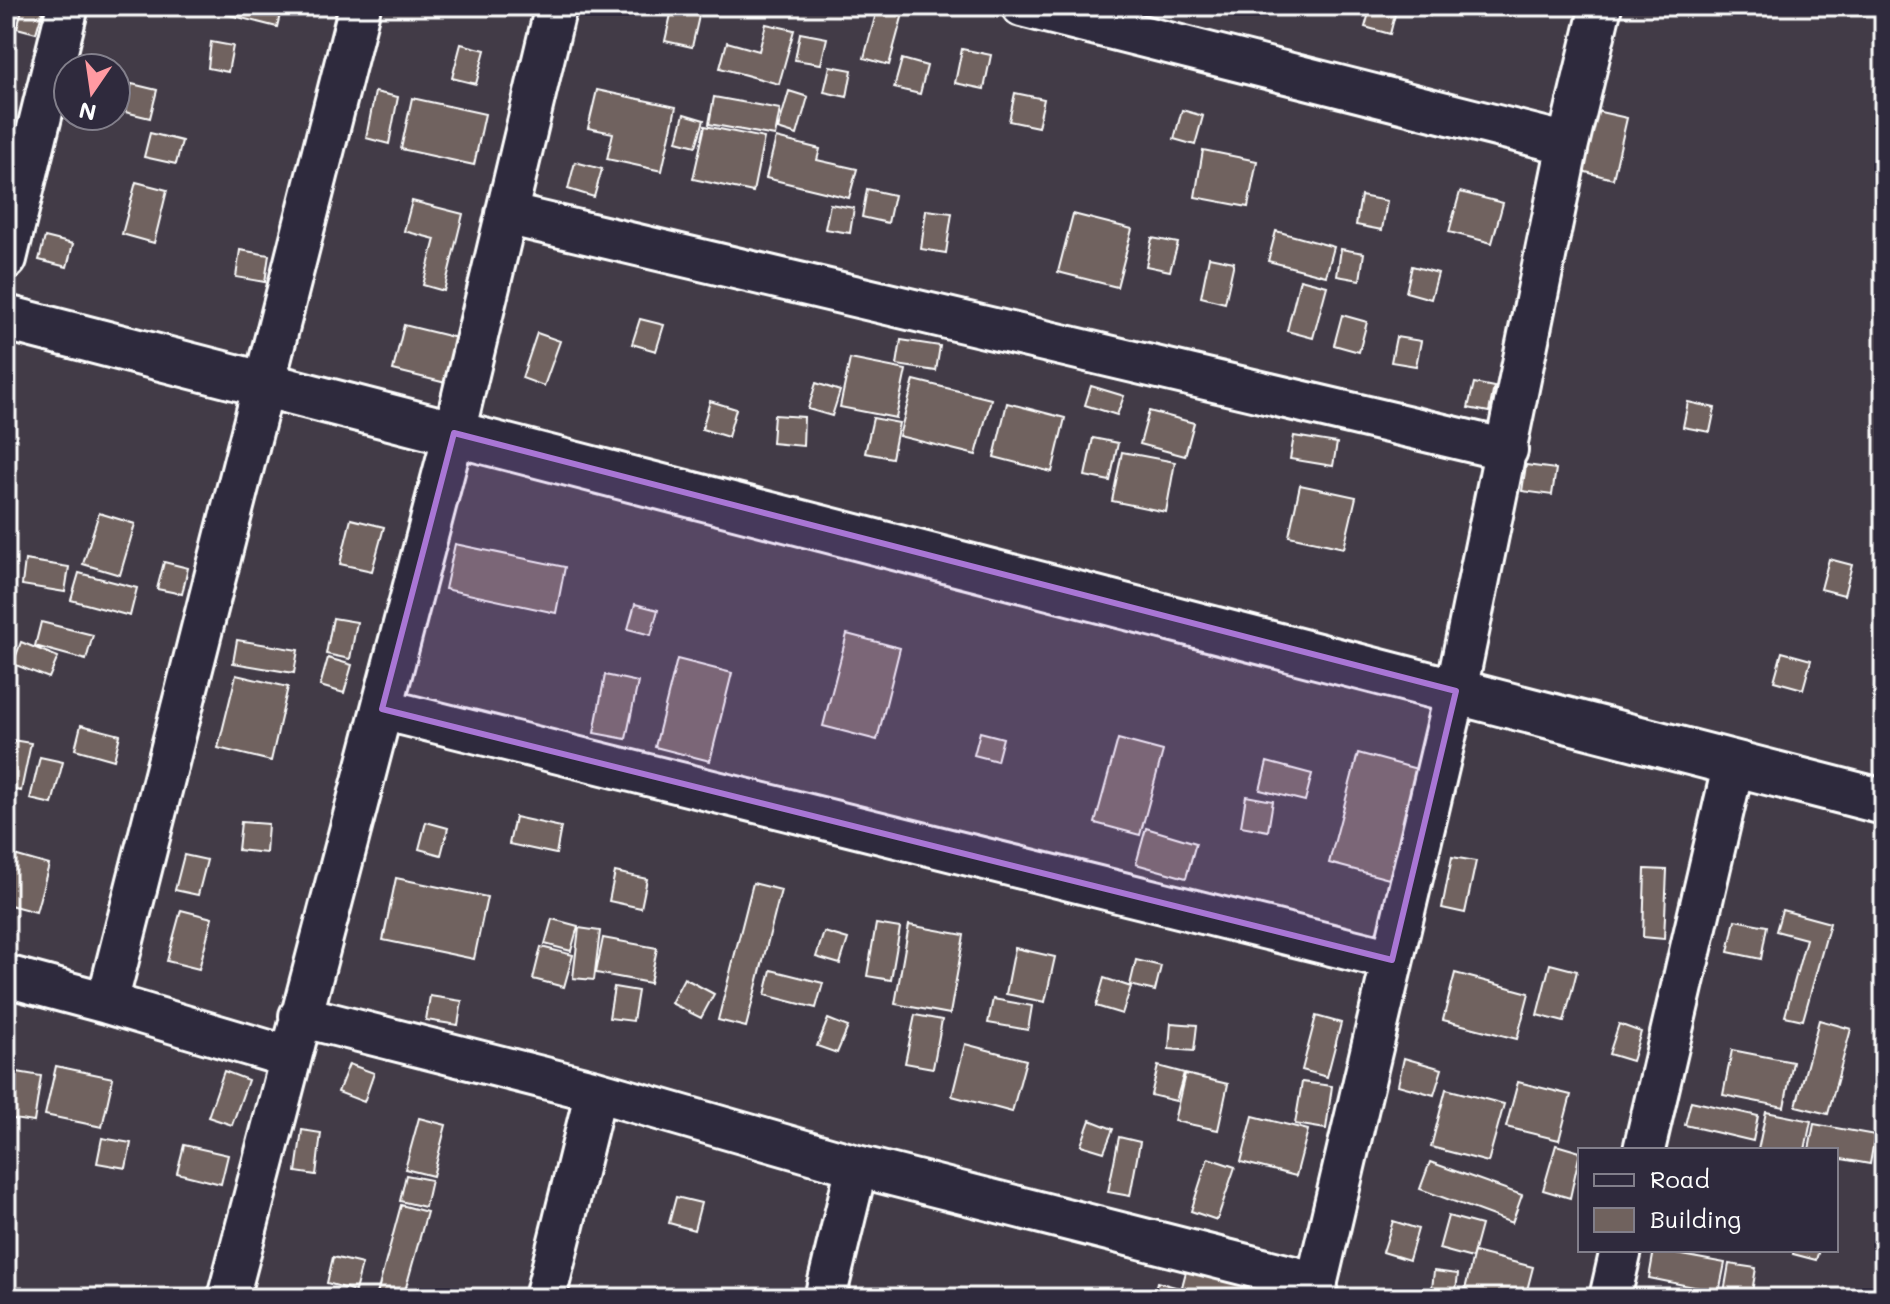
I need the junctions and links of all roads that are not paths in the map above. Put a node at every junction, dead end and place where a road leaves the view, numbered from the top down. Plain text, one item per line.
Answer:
1 (68, 6) edge
2 (360, 6) edge
3 (556, 6) edge
4 (1022, 6) edge
5 (1601, 6) edge
6 (1147, 21) edge
7 (1568, 144) junction
8 (506, 214) junction
9 (6, 259) edge
10 (6, 318) edge
11 (264, 384) junction
12 (454, 433) junction
13 (1507, 450) junction
14 (1456, 691) junction
15 (382, 709) junction
16 (1734, 763) junction
17 (1884, 802) edge
18 (1392, 960) junction
19 (6, 976) edge
20 (107, 1003) junction
21 (300, 1016) junction
22 (289, 1057) junction
23 (596, 1091) junction
24 (1644, 1148) edge
25 (857, 1166) junction
26 (1621, 1252) edge
27 (1315, 1291) edge
28 (228, 1298) edge
29 (545, 1298) edge
30 (825, 1298) edge
31 (1610, 1298) edge

1 - 9 street
2 - 11 street
3 - 8 street
4 - 6 street
5 - 7 street
6 - 7 street
7 - 13 street
8 - 12 street
8 - 13 street
10 - 11 street
11 - 12 street
11 - 20 street
12 - 14 street
12 - 15 street
13 - 14 street
14 - 16 street
14 - 18 street
15 - 18 street
15 - 21 street
16 - 17 street
16 - 24 street
18 - 27 street
19 - 20 street
20 - 22 street
21 - 22 street
21 - 23 street
22 - 28 street
23 - 25 street
23 - 29 street
25 - 27 street
25 - 30 street
26 - 31 street

